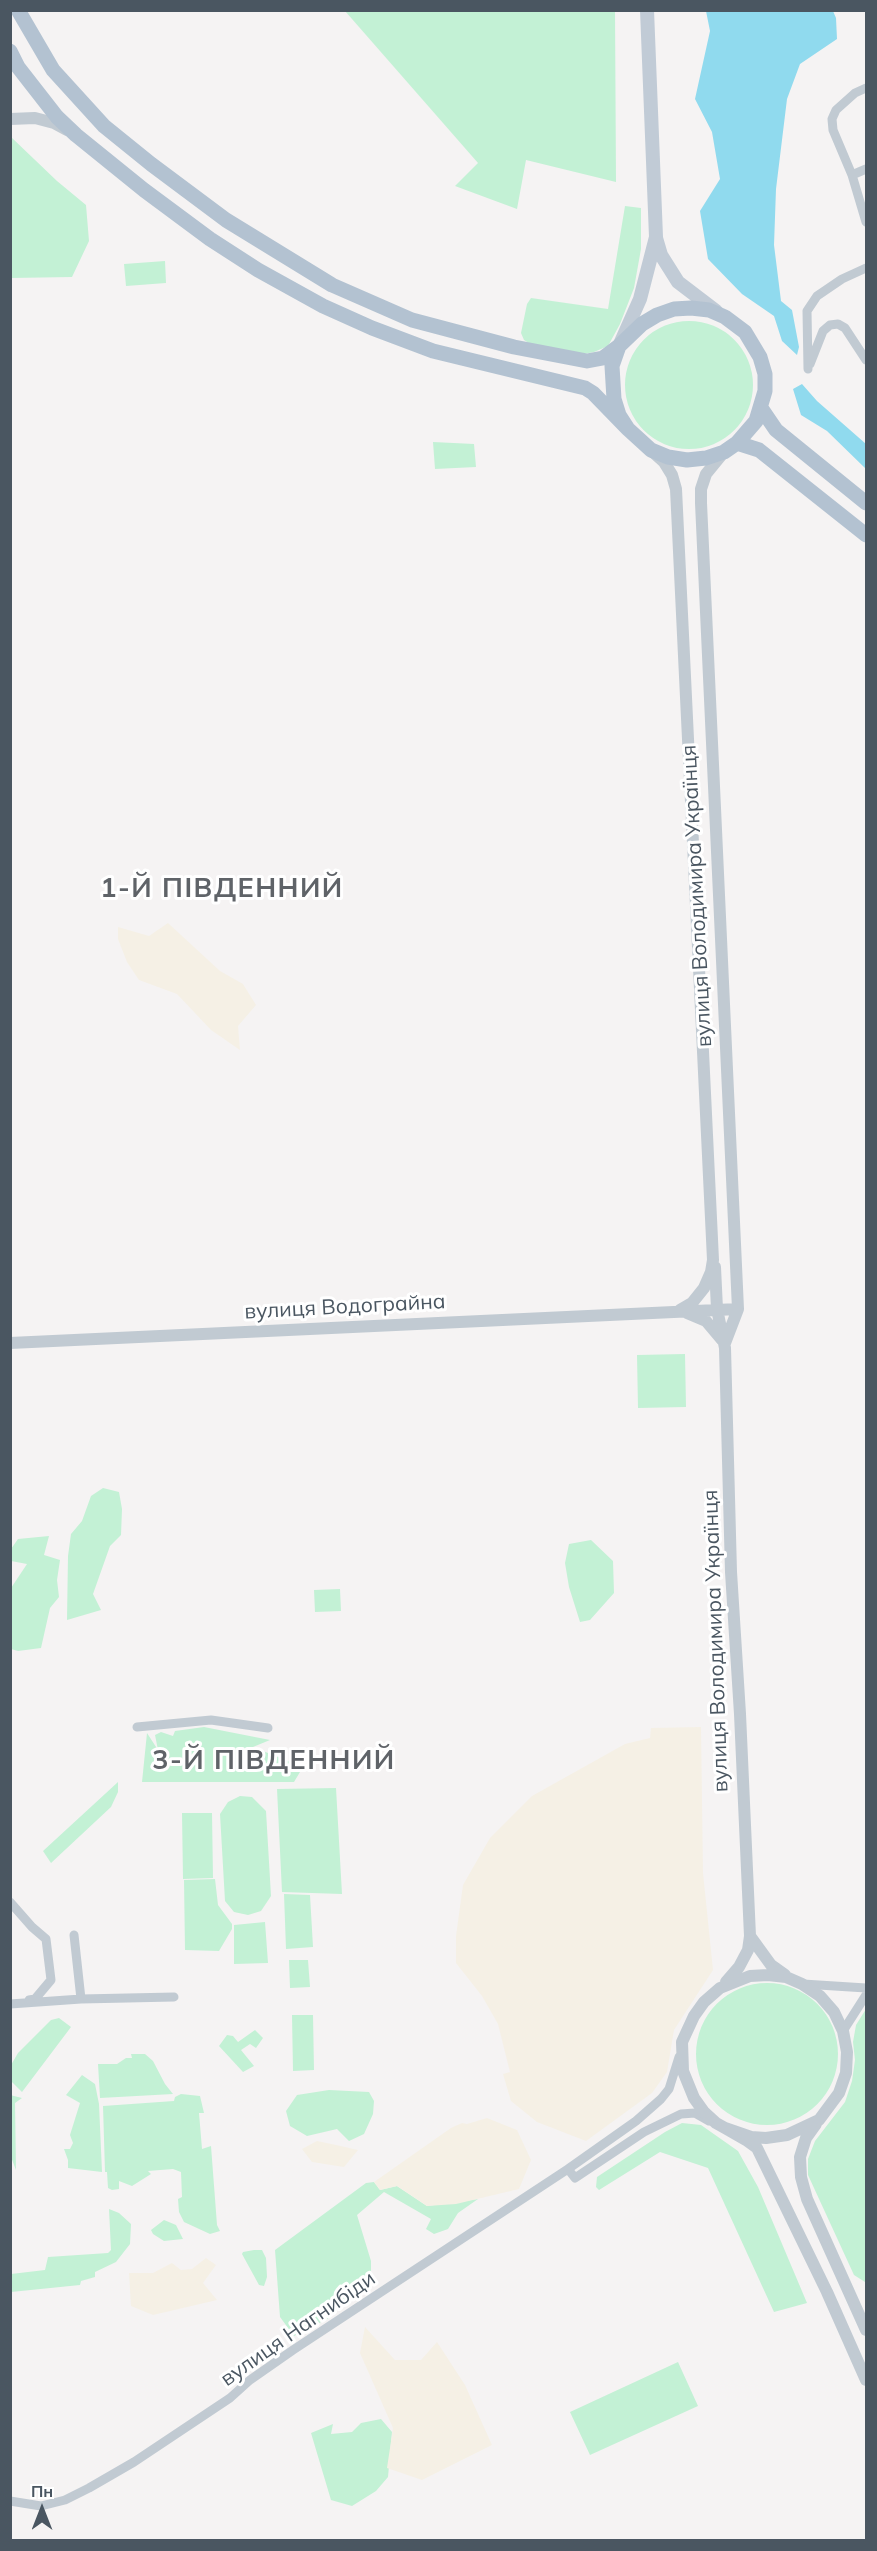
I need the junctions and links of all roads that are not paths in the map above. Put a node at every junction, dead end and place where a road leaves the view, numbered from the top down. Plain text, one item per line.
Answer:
1 (18, 10) edge
2 (647, 10) edge
3 (10, 51) edge
4 (867, 88) edge
5 (10, 119) edge
6 (76, 135) junction
7 (867, 169) edge
8 (852, 175) junction
9 (226, 220) junction
10 (867, 222) edge
11 (656, 237) junction
12 (210, 239) junction
13 (867, 268) edge
14 (725, 317) junction
15 (619, 346) junction
16 (867, 360) edge
17 (761, 408) junction
18 (627, 429) junction
19 (737, 443) junction
20 (651, 450) junction
21 (724, 452) junction
22 (867, 503) edge
23 (867, 535) edge
24 (713, 1260) junction
25 (717, 1309) junction
26 (738, 1309) junction
27 (680, 1310) junction
28 (10, 1343) edge
29 (725, 1343) junction
30 (137, 1727) dead end
31 (268, 1728) dead end
32 (10, 1902) edge
33 (74, 1935) dead end
34 (750, 1936) junction
35 (802, 1984) junction
36 (720, 1988) junction
37 (867, 1988) edge
38 (867, 1995) edge
39 (174, 1997) dead end
40 (81, 1999) junction
41 (10, 2004) edge
42 (843, 2031) junction
43 (681, 2052) junction
44 (819, 2120) junction
45 (725, 2128) junction
46 (568, 2169) junction
47 (867, 2330) edge
48 (867, 2380) edge
49 (10, 2501) edge

1 - 9 main road
2 - 11 main road, вулиця Володимира Українця
3 - 6 main road
4 - 8 street
5 - 6 street
6 - 12 main road
7 - 8 street
8 - 10 street
9 - 12 main road
9 - 15 main road
11 - 14 main road, вулиця Володимира Українця
11 - 15 main road, вулиця Володимира Українця
12 - 18 main road
13 - 16 street
14 - 15 main road
14 - 17 main road, вулиця Володимира Українця
15 - 18 main road, вулиця Володимира Українця
17 - 19 main road, вулиця Володимира Українця
17 - 22 main road
18 - 20 main road, вулиця Володимира Українця
19 - 21 main road, вулиця Володимира Українця
19 - 23 main road
20 - 21 main road, вулиця Володимира Українця
20 - 24 street, вулиця Володимира Українця
21 - 26 street, вулиця Володимира Українця
24 - 25 street, вулиця Володимира Українця
24 - 27 street
25 - 26 street, вулиця Водограйна
25 - 27 street, вулиця Водограйна
25 - 29 street, вулиця Володимира Українця
26 - 29 street, вулиця Володимира Українця
27 - 28 street, вулиця Водограйна
27 - 29 street
29 - 34 street, вулиця Володимира Українця
30 - 31 street
32 - 41 street
33 - 40 street
34 - 35 street, вулиця Володимира Українця
34 - 36 street, вулиця Володимира Українця
35 - 36 street, вулиця Володимира Українця
35 - 37 street
35 - 42 street, вулиця Володимира Українця
36 - 43 street, вулиця Володимира Українця
38 - 42 street
39 - 40 street
40 - 41 street
42 - 44 street, вулиця Володимира Українця
43 - 45 street, вулиця Володимира Українця
43 - 46 street, вулиця Нагнибіди
44 - 45 street, вулиця Володимира Українця
44 - 47 street, вулиця Володимира Українця
45 - 46 street
45 - 48 street, вулиця Володимира Українця
46 - 49 street, вулиця Нагнибіди

